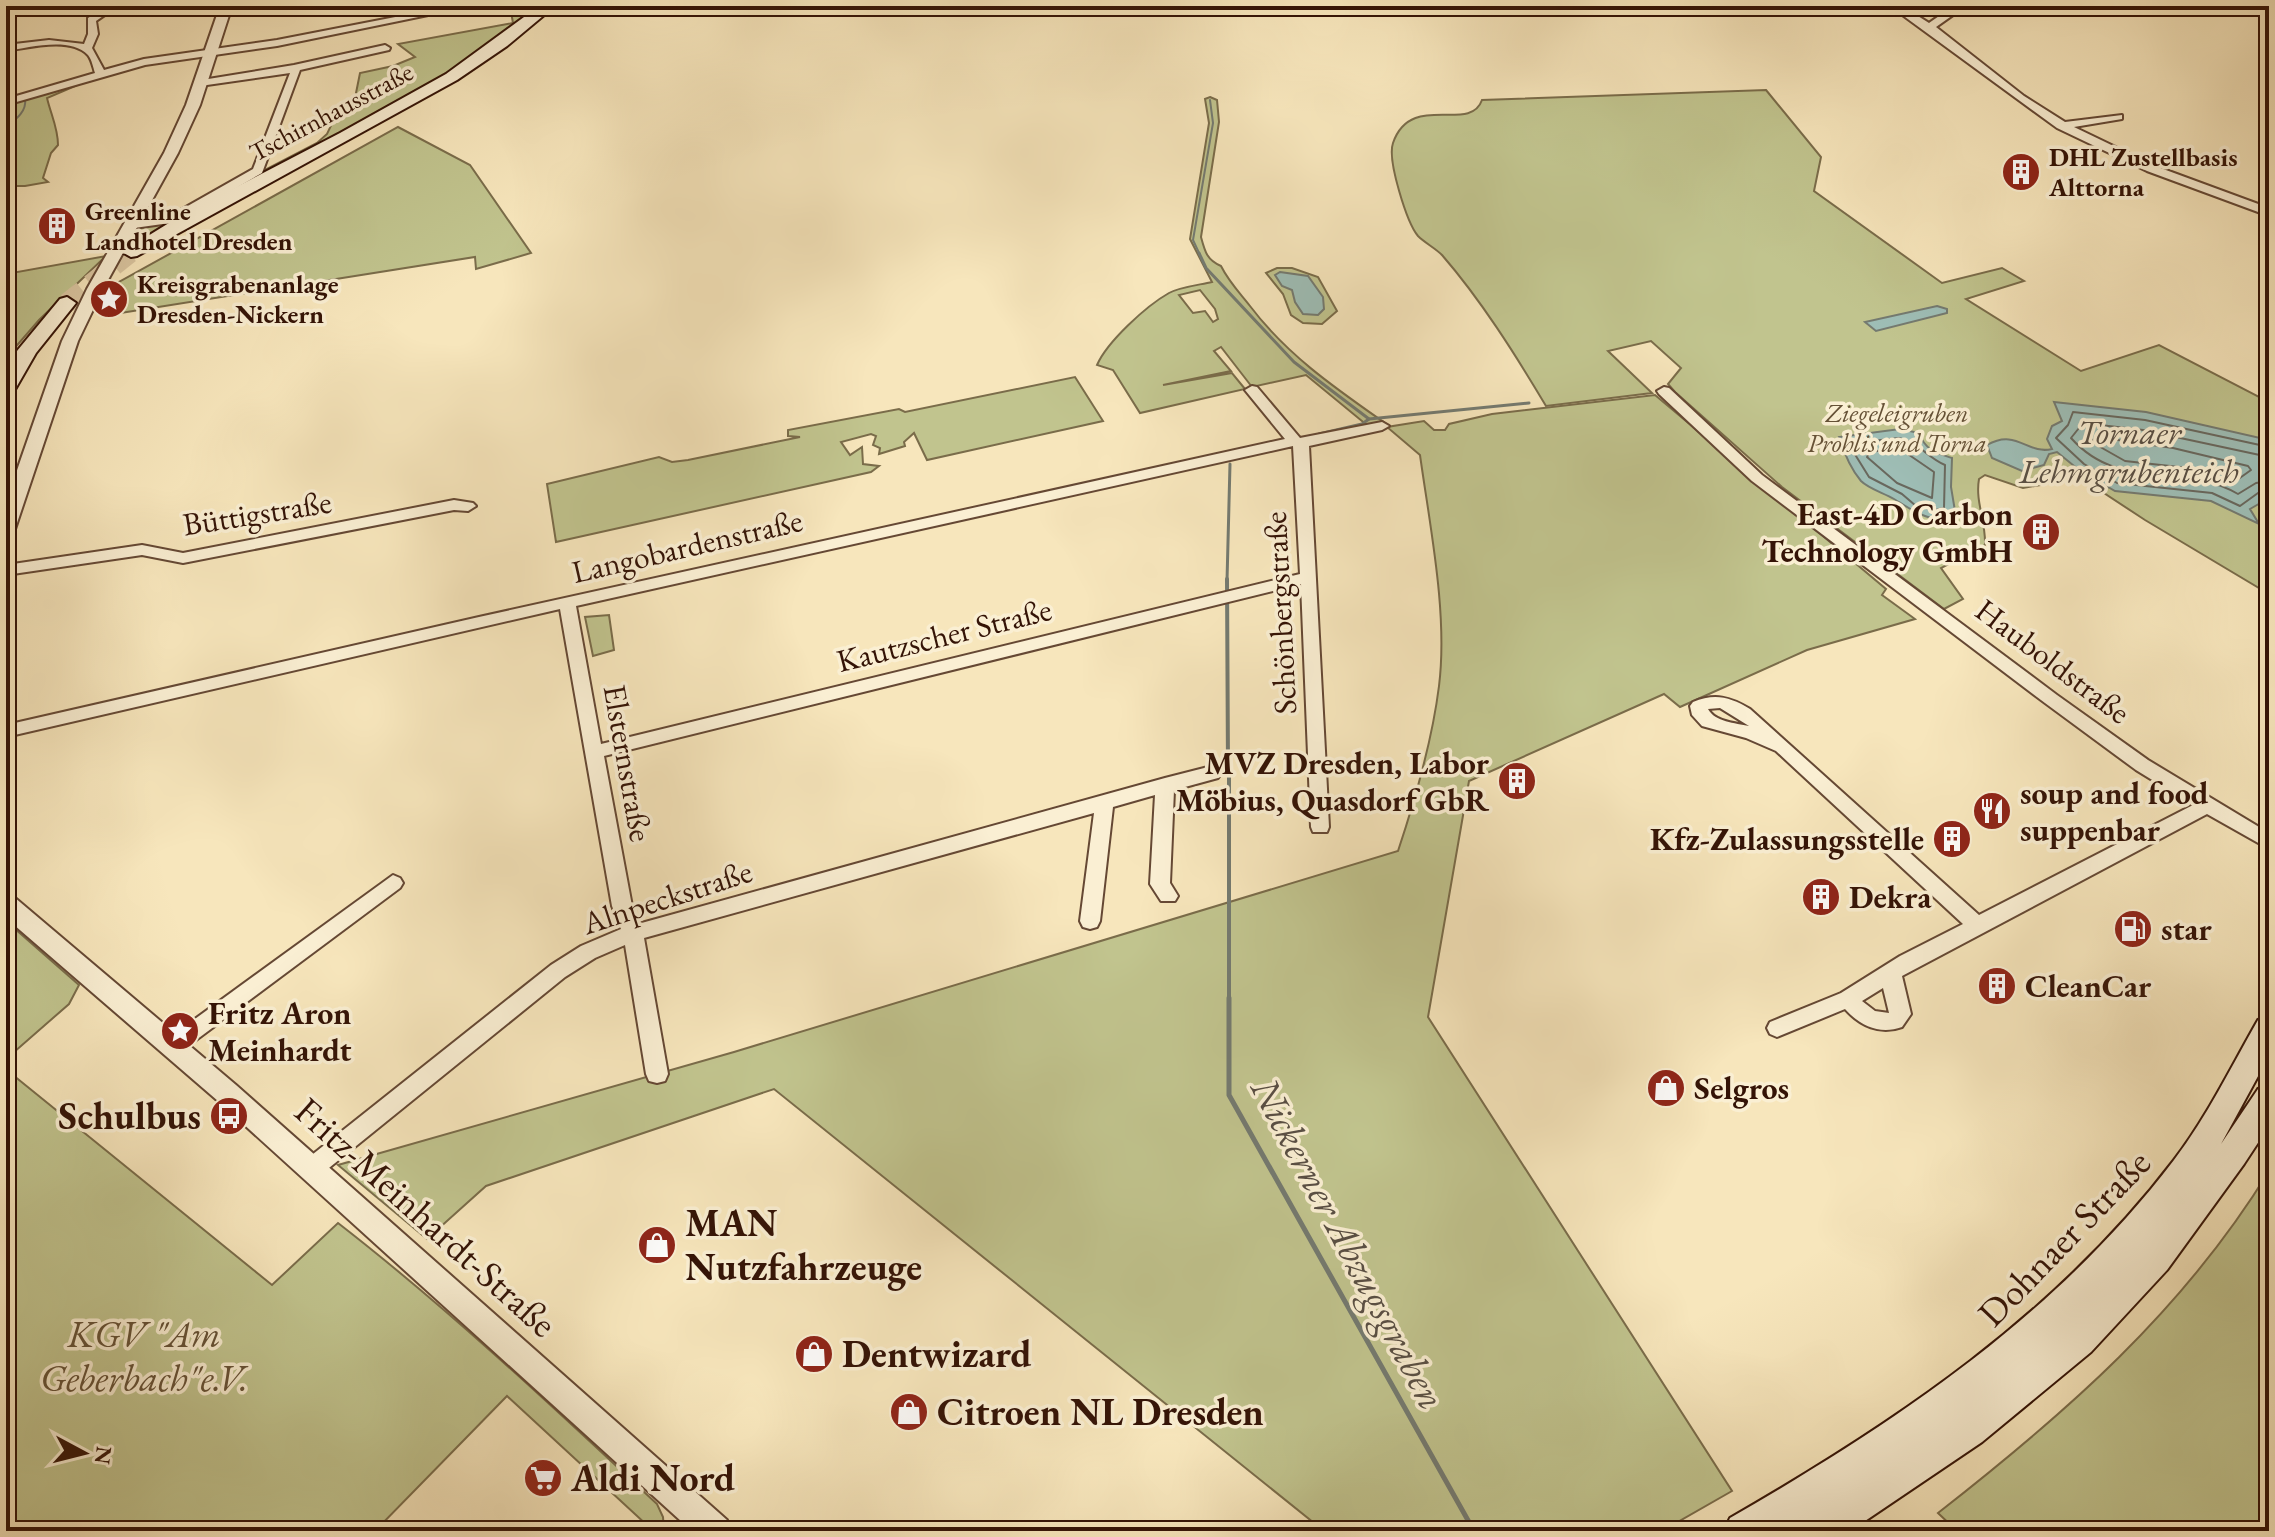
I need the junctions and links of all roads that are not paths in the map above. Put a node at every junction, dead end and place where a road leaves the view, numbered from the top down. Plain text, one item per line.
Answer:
1 (26, 6) edge
2 (129, 6) edge
3 (226, 6) edge
4 (467, 6) edge
5 (548, 6) edge
6 (1895, 6) edge
7 (1941, 6) edge
8 (6, 10) edge
9 (1929, 27) junction
10 (6, 48) edge
11 (385, 48) dead end
12 (90, 52) junction
13 (211, 54) junction
14 (144, 62) junction
15 (294, 68) junction
16 (100, 73) junction
17 (200, 83) junction
18 (6, 102) edge
19 (2118, 117) dead end
20 (2061, 126) junction
21 (2269, 196) edge
22 (2256, 207) junction
23 (2269, 212) edge
24 (131, 226) junction
25 (131, 252) tunnel mouth
26 (67, 303) tunnel mouth
27 (6, 389) edge
28 (1252, 390) dead end
29 (1664, 391) dead end
30 (1382, 426) dead end
31 (1297, 443) junction
32 (468, 506) dead end
33 (6, 529) edge
34 (6, 570) edge
35 (1308, 577) junction
36 (567, 603) junction
37 (6, 731) edge
38 (1782, 746) dead end
39 (594, 752) junction
40 (1212, 773) dead end
41 (1165, 785) junction
42 (1104, 802) junction
43 (2208, 805) junction
44 (1320, 827) dead end
45 (2269, 842) edge
46 (393, 883) dead end
47 (1168, 896) dead end
48 (6, 904) edge
49 (1090, 921) dead end
50 (1978, 926) junction
51 (630, 934) junction
52 (1892, 972) junction
53 (1848, 999) junction
54 (1777, 1028) dead end
55 (2269, 1029) edge
56 (173, 1046) junction
57 (657, 1074) dead end
58 (2269, 1099) edge
59 (311, 1169) junction
60 (716, 1531) edge
61 (1743, 1531) edge
62 (1811, 1531) edge

1 - 8 street
2 - 12 street
3 - 13 street
4 - 13 street
5 - 25 main road, Tschirnhausstraße
6 - 9 street
7 - 9 street
9 - 20 street
10 - 12 street
11 - 15 street
12 - 14 street
12 - 16 street
13 - 14 street
13 - 17 street
14 - 16 street
15 - 17 street
15 - 24 street
16 - 18 street
17 - 24 street
19 - 20 street
20 - 22 street
21 - 22 street
22 - 23 street
24 - 33 street
26 - 27 main road
28 - 31 street
29 - 43 street, Hauboldstraße
30 - 31 street, Langobardenstraße
31 - 35 street, Schönbergstraße
31 - 36 street, Langobardenstraße
32 - 34 street, Büttigstraße
35 - 39 street, Kautzscher Straße
35 - 44 street, Schönbergstraße
36 - 37 street, Langobardenstraße
36 - 39 street, Elsternstraße
38 - 50 street
39 - 51 street, Elsternstraße
40 - 41 street, Alnpeckstraße
41 - 42 street, Alnpeckstraße
41 - 47 street
42 - 49 street
42 - 51 street, Alnpeckstraße
43 - 45 street, Hauboldstraße
43 - 50 street
46 - 56 street
48 - 56 street, Fritz-Meinhardt-Straße
50 - 52 street
51 - 57 street, Elsternstraße
51 - 59 street, Alnpeckstraße
52 - 53 street
52 - 53 street
53 - 54 street
55 - 61 main road, Dohnaer Straße
56 - 59 street, Fritz-Meinhardt-Straße
58 - 62 main road
59 - 60 street, Fritz-Meinhardt-Straße

